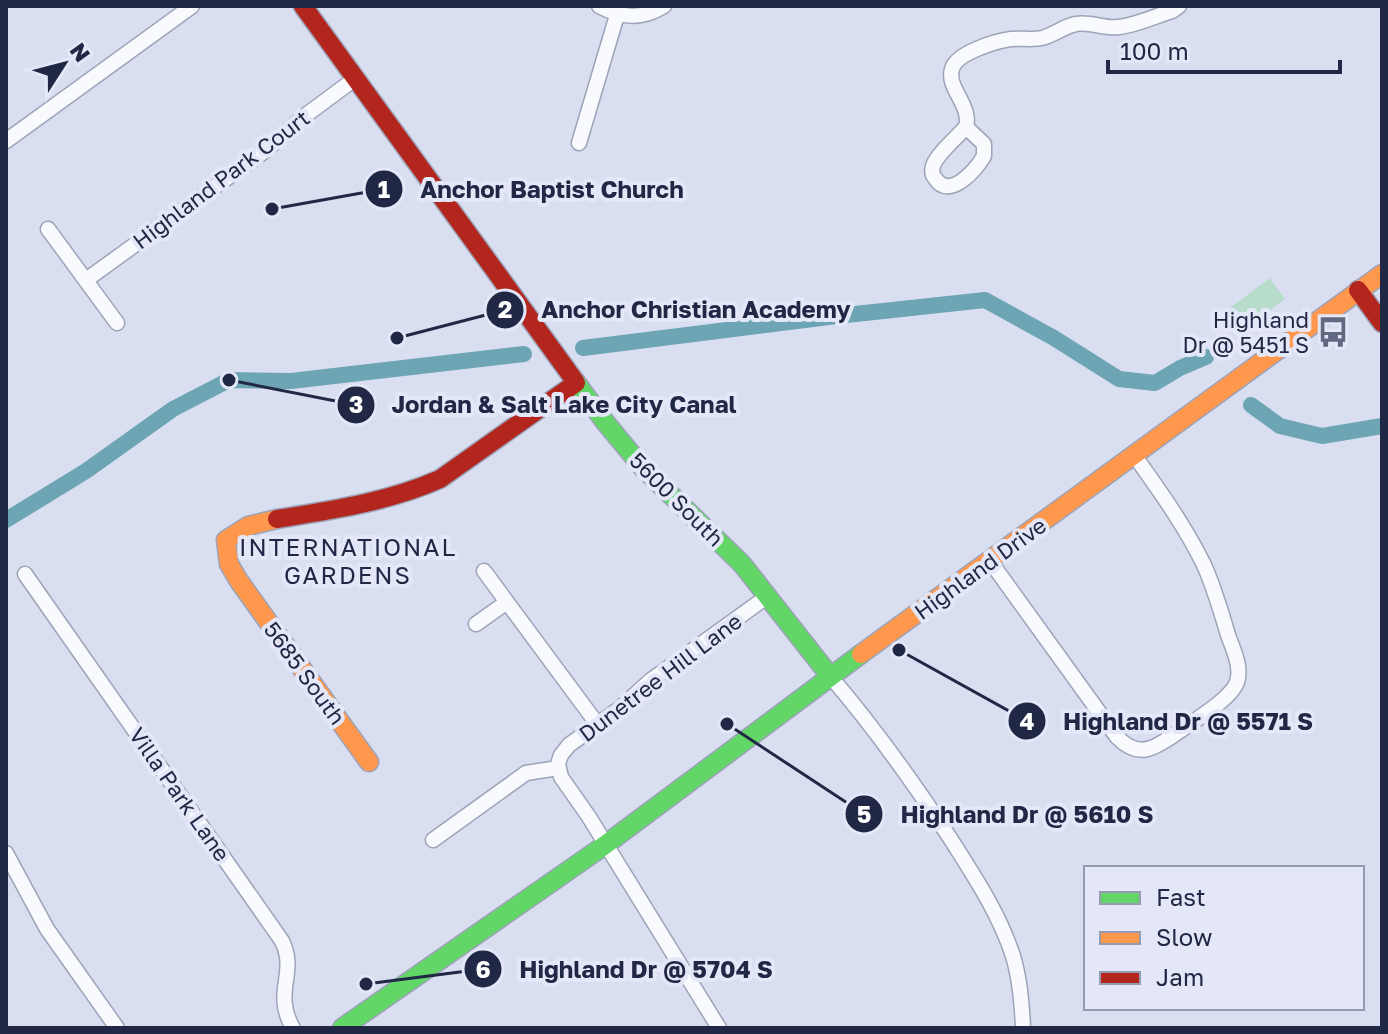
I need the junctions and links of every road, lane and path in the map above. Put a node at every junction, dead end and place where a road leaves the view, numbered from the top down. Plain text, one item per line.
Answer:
1 (192, 6) edge
2 (303, 6) edge
3 (599, 6) edge
4 (664, 6) edge
5 (1179, 6) edge
6 (617, 15) junction
7 (356, 78) junction
8 (966, 127) dead end
9 (6, 141) edge
10 (579, 143) dead end
11 (48, 229) dead end
12 (1382, 274) edge
13 (86, 280) junction
14 (1358, 290) junction
15 (117, 323) dead end
16 (1382, 323) edge
17 (576, 383) junction
18 (1134, 455) junction
19 (990, 561) junction
20 (484, 571) dead end
21 (25, 574) dead end
22 (768, 596) junction
23 (507, 602) junction
24 (476, 624) dead end
25 (830, 676) junction
26 (598, 725) junction
27 (369, 762) dead end
28 (558, 768) junction
29 (433, 840) dead end
30 (605, 845) junction
31 (6, 853) edge
32 (117, 1028) edge
33 (293, 1028) edge
34 (342, 1028) edge
35 (719, 1028) edge
36 (1023, 1028) edge

1 - 9 street
2 - 7 main road, 5600 South
3 - 6 street
4 - 6 street
5 - 8 street
6 - 10 street
7 - 13 street, Highland Park Court
7 - 17 main road, 5600 South
11 - 13 street
12 - 14 main road, Highland Drive
13 - 15 street
14 - 16 main road
14 - 18 main road, Highland Drive
17 - 22 main road, 5600 South
17 - 27 main road, 5685 South
18 - 19 main road, Highland Drive
18 - 19 street
19 - 25 main road, Highland Drive
20 - 23 street
21 - 33 street, Villa Park Lane
22 - 25 main road, 5600 South
22 - 26 street, Dunetree Hill Lane
23 - 24 street
23 - 26 street
25 - 30 main road, Highland Drive
25 - 36 street
26 - 28 street, Dunetree Hill Lane
28 - 29 street
28 - 30 street
30 - 34 main road, Highland Drive
30 - 35 street
31 - 32 street

